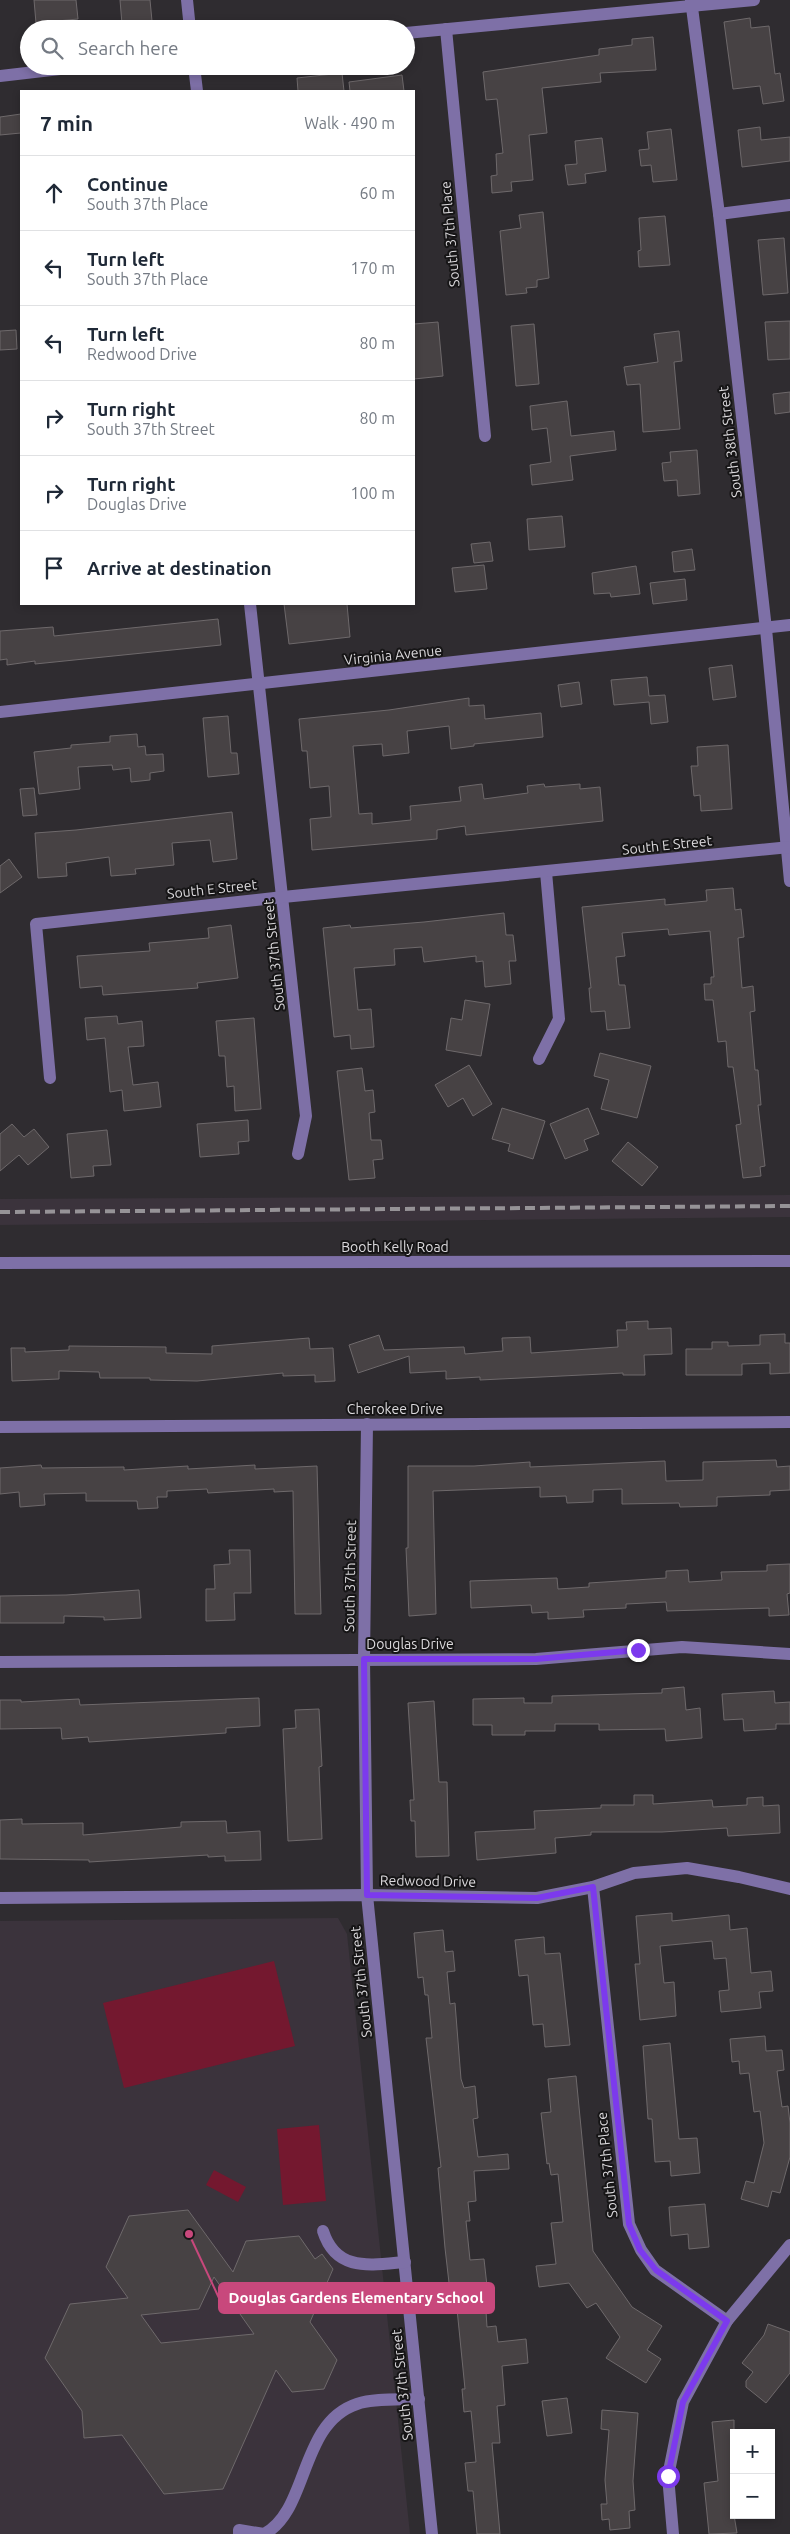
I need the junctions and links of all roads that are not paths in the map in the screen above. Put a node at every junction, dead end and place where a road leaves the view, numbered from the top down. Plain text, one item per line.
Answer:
1 (187, 0) edge
2 (754, 0) edge
3 (691, 3) edge
4 (189, 20) edge
5 (446, 29) junction
6 (415, 32) edge
7 (20, 74) edge
8 (195, 75) edge
9 (0, 76) edge
10 (197, 90) edge
11 (790, 205) edge
12 (718, 214) junction
13 (485, 436) dead end
14 (250, 605) edge
15 (790, 626) edge
16 (766, 628) junction
17 (258, 685) junction
18 (0, 712) edge
19 (788, 848) edge
20 (546, 872) junction
21 (790, 880) edge
22 (283, 896) junction
23 (540, 1059) dead end
24 (50, 1078) dead end
25 (298, 1154) dead end
26 (790, 1261) edge
27 (0, 1263) edge
28 (790, 1422) edge
29 (367, 1424) junction
30 (0, 1427) edge
31 (790, 1654) edge
32 (364, 1659) junction
33 (0, 1662) edge
34 (593, 1887) junction
35 (790, 1889) edge
36 (367, 1895) junction
37 (0, 1898) edge
38 (323, 2231) dead end
39 (790, 2245) edge
40 (405, 2262) junction
41 (727, 2321) junction
42 (419, 2399) junction
43 (239, 2532) edge
44 (432, 2534) edge
45 (673, 2534) edge

1 - 4 street
2 - 3 street
3 - 5 street
3 - 12 street, South 38th Street
5 - 6 street
5 - 13 street, South 37th Place
7 - 9 street
8 - 10 street
11 - 12 street
12 - 16 street, South 38th Street
14 - 17 street, South 37th Street
15 - 16 street, Virginia Avenue
16 - 17 street, Virginia Avenue
16 - 19 street, South 38th Street
17 - 18 street, Virginia Avenue
17 - 22 street, South 37th Street
19 - 20 street, South E Street
19 - 21 street, South 38th Street
20 - 22 street, South E Street
20 - 23 street
22 - 24 street, South E Street
22 - 25 street, South 37th Street
26 - 27 street, Booth Kelly Road
28 - 29 street, Cherokee Drive
29 - 30 street, Cherokee Drive
29 - 32 street, South 37th Street
31 - 32 street, Douglas Drive
32 - 33 street, Douglas Drive
32 - 36 street, South 37th Street
34 - 35 street, Redwood Drive
34 - 36 street, Redwood Drive
34 - 41 street, South 37th Place
36 - 37 street, Redwood Drive
36 - 40 street, South 37th Street
38 - 40 street
39 - 41 street
40 - 42 street, South 37th Street
41 - 45 street
42 - 43 street
42 - 44 street, South 37th Street

